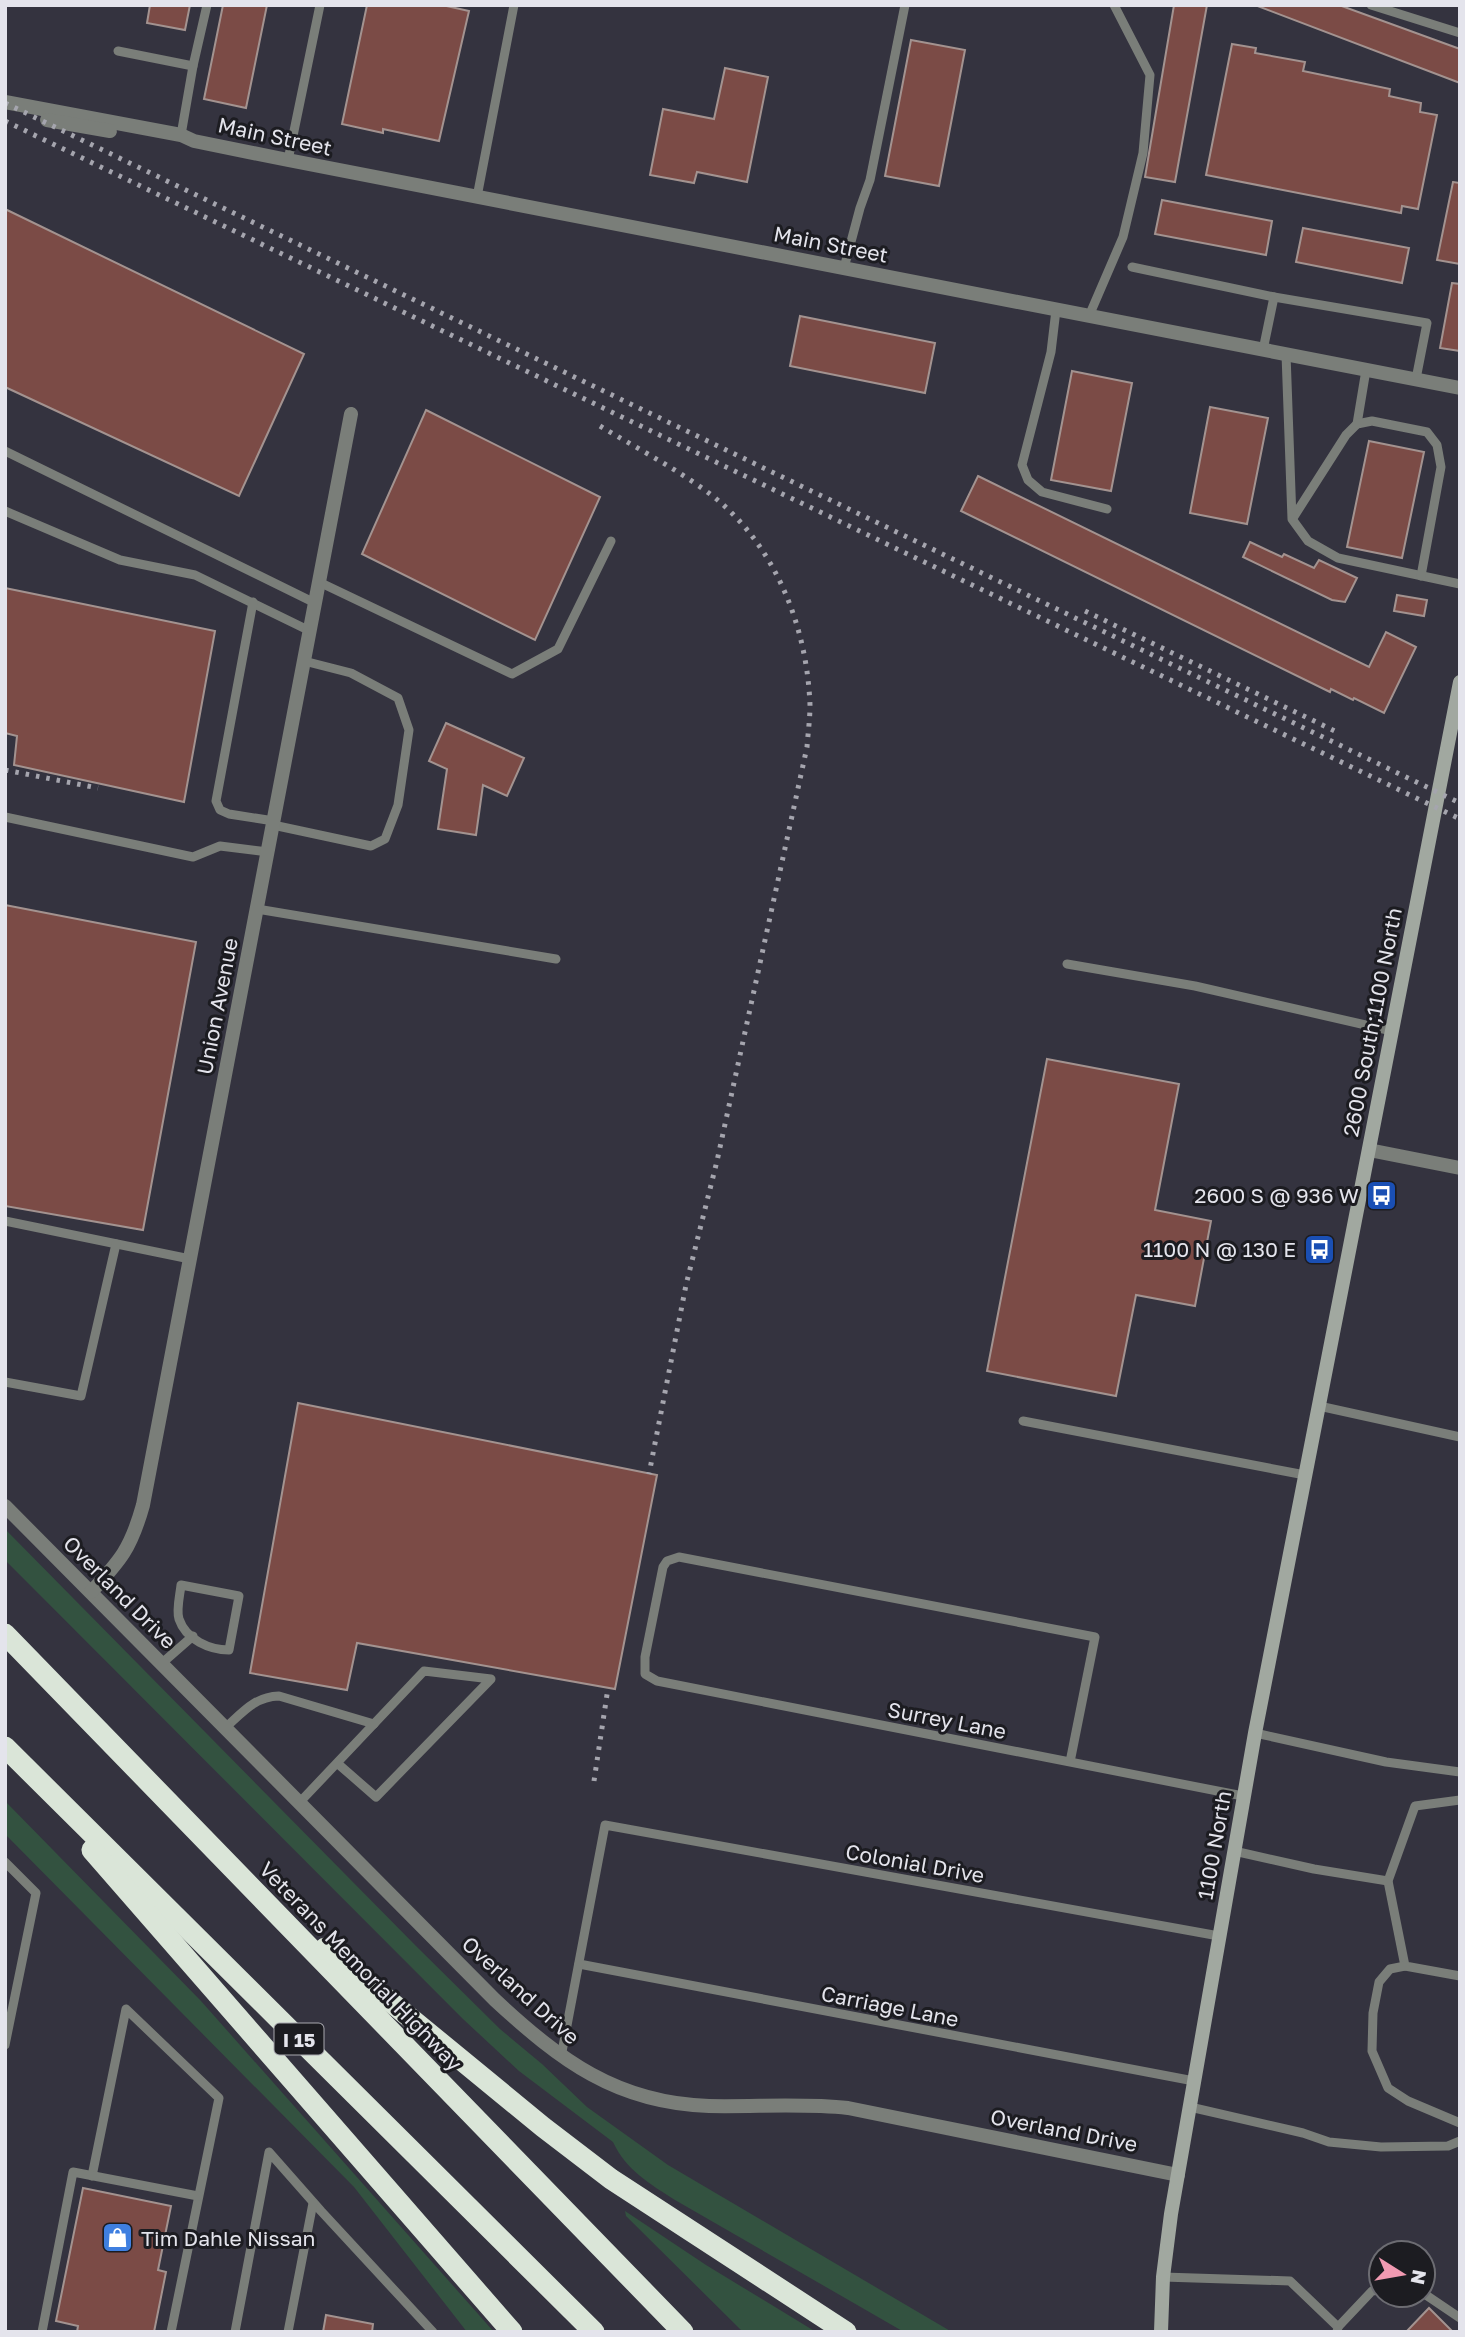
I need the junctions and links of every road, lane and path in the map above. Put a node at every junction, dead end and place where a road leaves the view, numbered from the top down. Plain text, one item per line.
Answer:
1 (207, 5) edge
2 (320, 5) edge
3 (514, 5) edge
4 (905, 5) edge
5 (1114, 5) edge
6 (1371, 5) edge
7 (1460, 33) edge
8 (118, 51) dead end
9 (193, 66) junction
10 (5, 102) edge
11 (5, 111) edge
12 (188, 138) junction
13 (288, 160) junction
14 (477, 197) junction
15 (1132, 267) dead end
16 (844, 268) junction
17 (1274, 297) junction
18 (1056, 310) junction
19 (1089, 316) junction
20 (1263, 350) junction
21 (1286, 354) junction
22 (1366, 370) junction
23 (1416, 379) junction
24 (1460, 388) edge
25 (351, 414) dead end
26 (1357, 425) junction
27 (5, 451) edge
28 (1107, 509) dead end
29 (5, 511) edge
30 (1292, 519) junction
31 (611, 541) dead end
32 (1421, 576) junction
33 (319, 582) junction
34 (1460, 584) edge
35 (253, 602) junction
36 (315, 603) junction
37 (310, 631) junction
38 (304, 661) junction
39 (1460, 682) edge
40 (5, 817) edge
41 (274, 823) junction
42 (268, 852) junction
43 (257, 909) junction
44 (556, 959) dead end
45 (1067, 964) dead end
46 (1392, 1031) junction
47 (1368, 1150) junction
48 (1460, 1168) edge
49 (5, 1221) edge
50 (116, 1244) junction
51 (190, 1259) junction
52 (1326, 1369) joint
53 (5, 1382) edge
54 (1319, 1406) junction
55 (1023, 1421) dead end
56 (1460, 1437) edge
57 (1305, 1475) junction
58 (5, 1506) edge
59 (91, 1592) junction
60 (5, 1634) edge
61 (192, 1636) junction
62 (161, 1664) junction
63 (374, 1724) junction
64 (225, 1728) junction
65 (1255, 1733) junction
66 (5, 1749) edge
67 (1070, 1762) junction
68 (337, 1763) junction
69 (1460, 1772) edge
70 (1243, 1796) junction
71 (1460, 1800) edge
72 (299, 1803) junction
73 (1234, 1851) junction
74 (5, 1862) edge
75 (1388, 1881) junction
76 (265, 1902) junction
77 (1219, 1937) junction
78 (579, 1964) junction
79 (1405, 1966) junction
80 (1460, 1976) edge
81 (5, 1994) edge
82 (14, 2002) junction
83 (5, 2045) edge
84 (561, 2057) junction
85 (1194, 2081) junction
86 (1190, 2107) junction
87 (1460, 2123) edge
88 (1460, 2141) edge
89 (1178, 2175) junction
90 (93, 2176) junction
91 (198, 2196) junction
92 (313, 2203) junction
93 (1163, 2277) junction
94 (1367, 2297) edge
95 (1437, 2302) edge
96 (1460, 2318) edge
97 (1337, 2330) edge
98 (42, 2332) edge
99 (171, 2332) edge
100 (235, 2332) edge
101 (288, 2332) edge
102 (433, 2332) edge
103 (512, 2332) edge
104 (594, 2332) edge
105 (683, 2332) edge
106 (846, 2332) edge
107 (1161, 2332) edge

1 - 9 lane
2 - 13 lane
3 - 14 lane
4 - 16 lane
5 - 19 lane
6 - 7 lane
8 - 9 lane
9 - 12 lane
10 - 12 street, Main Street
11 - 12 street, Main Street
12 - 13 street, Main Street
13 - 14 street, Main Street
14 - 16 street, Main Street
15 - 17 lane
16 - 18 street, Main Street
17 - 20 lane
17 - 23 lane
18 - 19 street, Main Street
18 - 28 lane
19 - 20 street, Main Street
20 - 21 street, Main Street
21 - 22 street, Main Street
21 - 30 lane
22 - 23 street, Main Street
22 - 26 lane
23 - 24 street, Main Street
25 - 33 street, Union Avenue
26 - 30 lane
26 - 32 lane
27 - 36 lane
29 - 35 lane
30 - 32 lane
31 - 33 lane
32 - 34 lane
33 - 36 street, Union Avenue
35 - 37 lane
35 - 41 lane
36 - 37 street, Union Avenue
37 - 38 street, Union Avenue
38 - 41 street, Union Avenue
38 - 41 lane
39 - 46 main road, 2600 South;1100 North
40 - 42 lane
41 - 42 street, Union Avenue
42 - 43 street, Union Avenue
43 - 44 lane
43 - 51 street, Union Avenue
45 - 46 lane
46 - 47 main road, 2600 South;1100 North
47 - 48 street
47 - 52 main road, 2600 South;1100 North
49 - 50 lane
50 - 51 lane
50 - 53 lane
51 - 59 street, Union Avenue
52 - 54 main road, 1100 North
54 - 56 lane
54 - 57 main road, 1100 North
55 - 57 lane
57 - 65 main road, 1100 North
58 - 59 street, Overland Drive
59 - 62 street, Overland Drive
60 - 76 highway, Veterans Memorial Highway
61 - 61 lane
61 - 62 lane
62 - 64 street, Overland Drive
63 - 64 lane
63 - 68 lane
63 - 68 lane
64 - 72 street, Overland Drive
65 - 69 lane
65 - 70 main road, 1100 North
66 - 103 highway
66 - 104 highway, I 15
67 - 67 lane, Surrey Lane
67 - 70 lane, Surrey Lane
68 - 72 lane
70 - 73 main road, 1100 North
71 - 75 lane
72 - 84 street, Overland Drive
73 - 75 lane
73 - 77 main road, 1100 North
74 - 82 lane
75 - 79 lane
76 - 105 highway, Veterans Memorial Highway
76 - 106 highway
77 - 78 lane, Colonial Drive
77 - 85 main road, 1100 North
78 - 84 lane
78 - 85 lane, Carriage Lane
79 - 80 lane
79 - 87 lane
81 - 82 lane
82 - 83 lane
84 - 89 street, Overland Drive
85 - 86 main road, 1100 North
86 - 88 lane
86 - 89 main road, 1100 North
89 - 93 main road, 1100 North
90 - 91 lane
90 - 91 lane
90 - 98 lane
91 - 99 lane
92 - 100 lane
92 - 101 lane
92 - 102 lane
93 - 97 lane
93 - 107 main road, 1100 North
94 - 97 lane
95 - 96 lane

